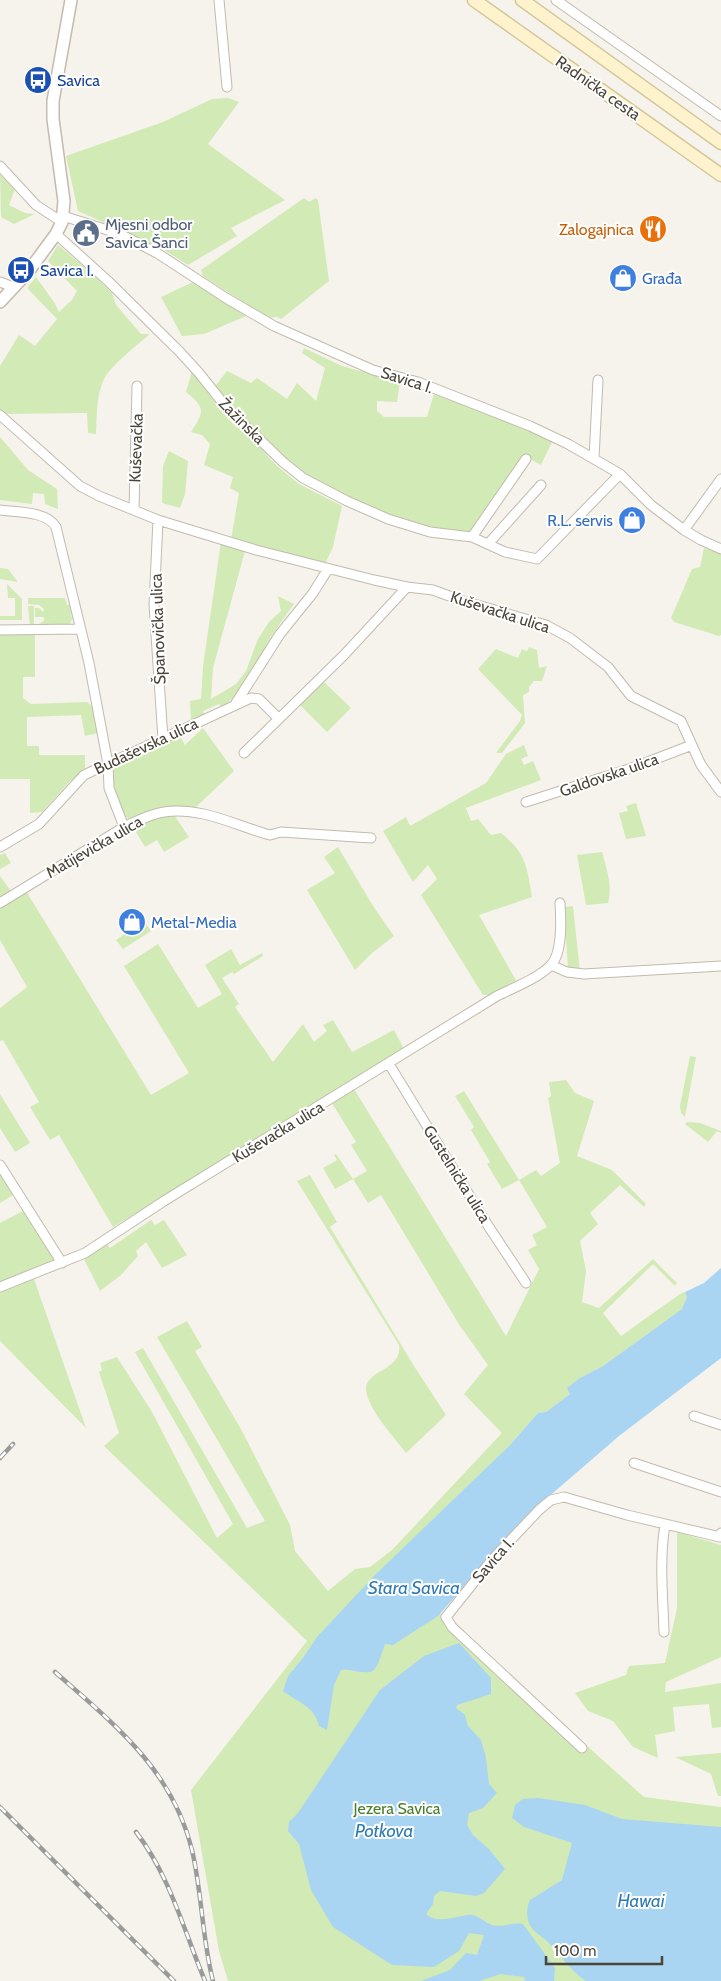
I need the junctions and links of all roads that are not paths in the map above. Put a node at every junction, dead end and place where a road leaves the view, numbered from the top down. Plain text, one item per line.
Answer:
1 (71, 0) edge
2 (219, 0) edge
3 (474, 0) edge
4 (522, 0) edge
5 (556, 0) edge
6 (227, 87) dead end
7 (721, 116) edge
8 (721, 143) edge
9 (0, 166) edge
10 (721, 175) edge
11 (62, 219) junction
12 (56, 234) junction
13 (0, 282) edge
14 (13, 287) junction
15 (0, 302) edge
16 (598, 380) dead end
17 (137, 386) dead end
18 (0, 415) edge
19 (594, 458) junction
20 (526, 459) dead end
21 (620, 474) junction
22 (721, 479) edge
23 (541, 486) dead end
24 (0, 510) edge
25 (134, 510) junction
26 (158, 520) junction
27 (684, 530) junction
28 (472, 537) junction
29 (488, 544) junction
30 (721, 549) edge
31 (328, 569) junction
32 (407, 587) junction
33 (80, 629) junction
34 (0, 630) edge
35 (234, 705) junction
36 (278, 718) junction
37 (163, 739) junction
38 (692, 745) junction
39 (244, 753) dead end
40 (108, 764) junction
41 (721, 792) edge
42 (526, 802) dead end
43 (124, 827) junction
44 (371, 838) dead end
45 (0, 847) edge
46 (0, 903) edge
47 (560, 903) dead end
48 (551, 965) junction
49 (721, 966) edge
50 (389, 1064) junction
51 (0, 1165) edge
52 (62, 1263) junction
53 (526, 1282) dead end
54 (0, 1287) edge
55 (694, 1416) dead end
56 (721, 1426) edge
57 (634, 1463) dead end
58 (721, 1492) edge
59 (665, 1525) junction
60 (721, 1533) edge
61 (664, 1632) dead end
62 (582, 1748) dead end

1 - 11 street
2 - 6 street
3 - 10 main road, Radnička cesta
4 - 8 main road, Radnička cesta
5 - 7 street
9 - 11 street, Savica I.
11 - 12 street
11 - 19 street, Savica I.
12 - 14 street
12 - 28 street, Žažinska
13 - 14 street
14 - 15 street
16 - 19 street
17 - 25 street, Kuševačka
18 - 25 street, Kuševačka ulica
19 - 21 street, Savica I.
20 - 28 street
21 - 27 street, Savica I.
21 - 29 street, Žažinska
22 - 27 street
23 - 29 street
24 - 33 street
25 - 26 street, Kuševačka ulica
26 - 31 street, Kuševačka ulica
26 - 37 street, Španovička ulica
27 - 30 street, Savica I.
28 - 29 street, Žažinska
31 - 32 street, Kuševačka ulica
31 - 35 street
32 - 36 street
32 - 38 street, Kuševačka ulica
33 - 34 street
33 - 40 street
35 - 36 street, Budaševska ulica
35 - 37 street, Budaševska ulica
36 - 39 street
37 - 40 street, Budaševska ulica
38 - 41 street, Kuševačka ulica
38 - 42 street, Galdovska ulica
40 - 43 street
40 - 45 street, Budaševska ulica
43 - 44 street, Matijevička ulica
43 - 46 street, Matijevička ulica
47 - 48 street
48 - 49 street
48 - 50 street, Kuševačka ulica
50 - 52 street, Kuševačka ulica
50 - 53 street, Gustelnička ulica
51 - 52 street
52 - 54 street, Kuševačka ulica
55 - 56 street
57 - 58 street
59 - 60 street, Savica I.
59 - 61 street
59 - 62 street, Savica I.

